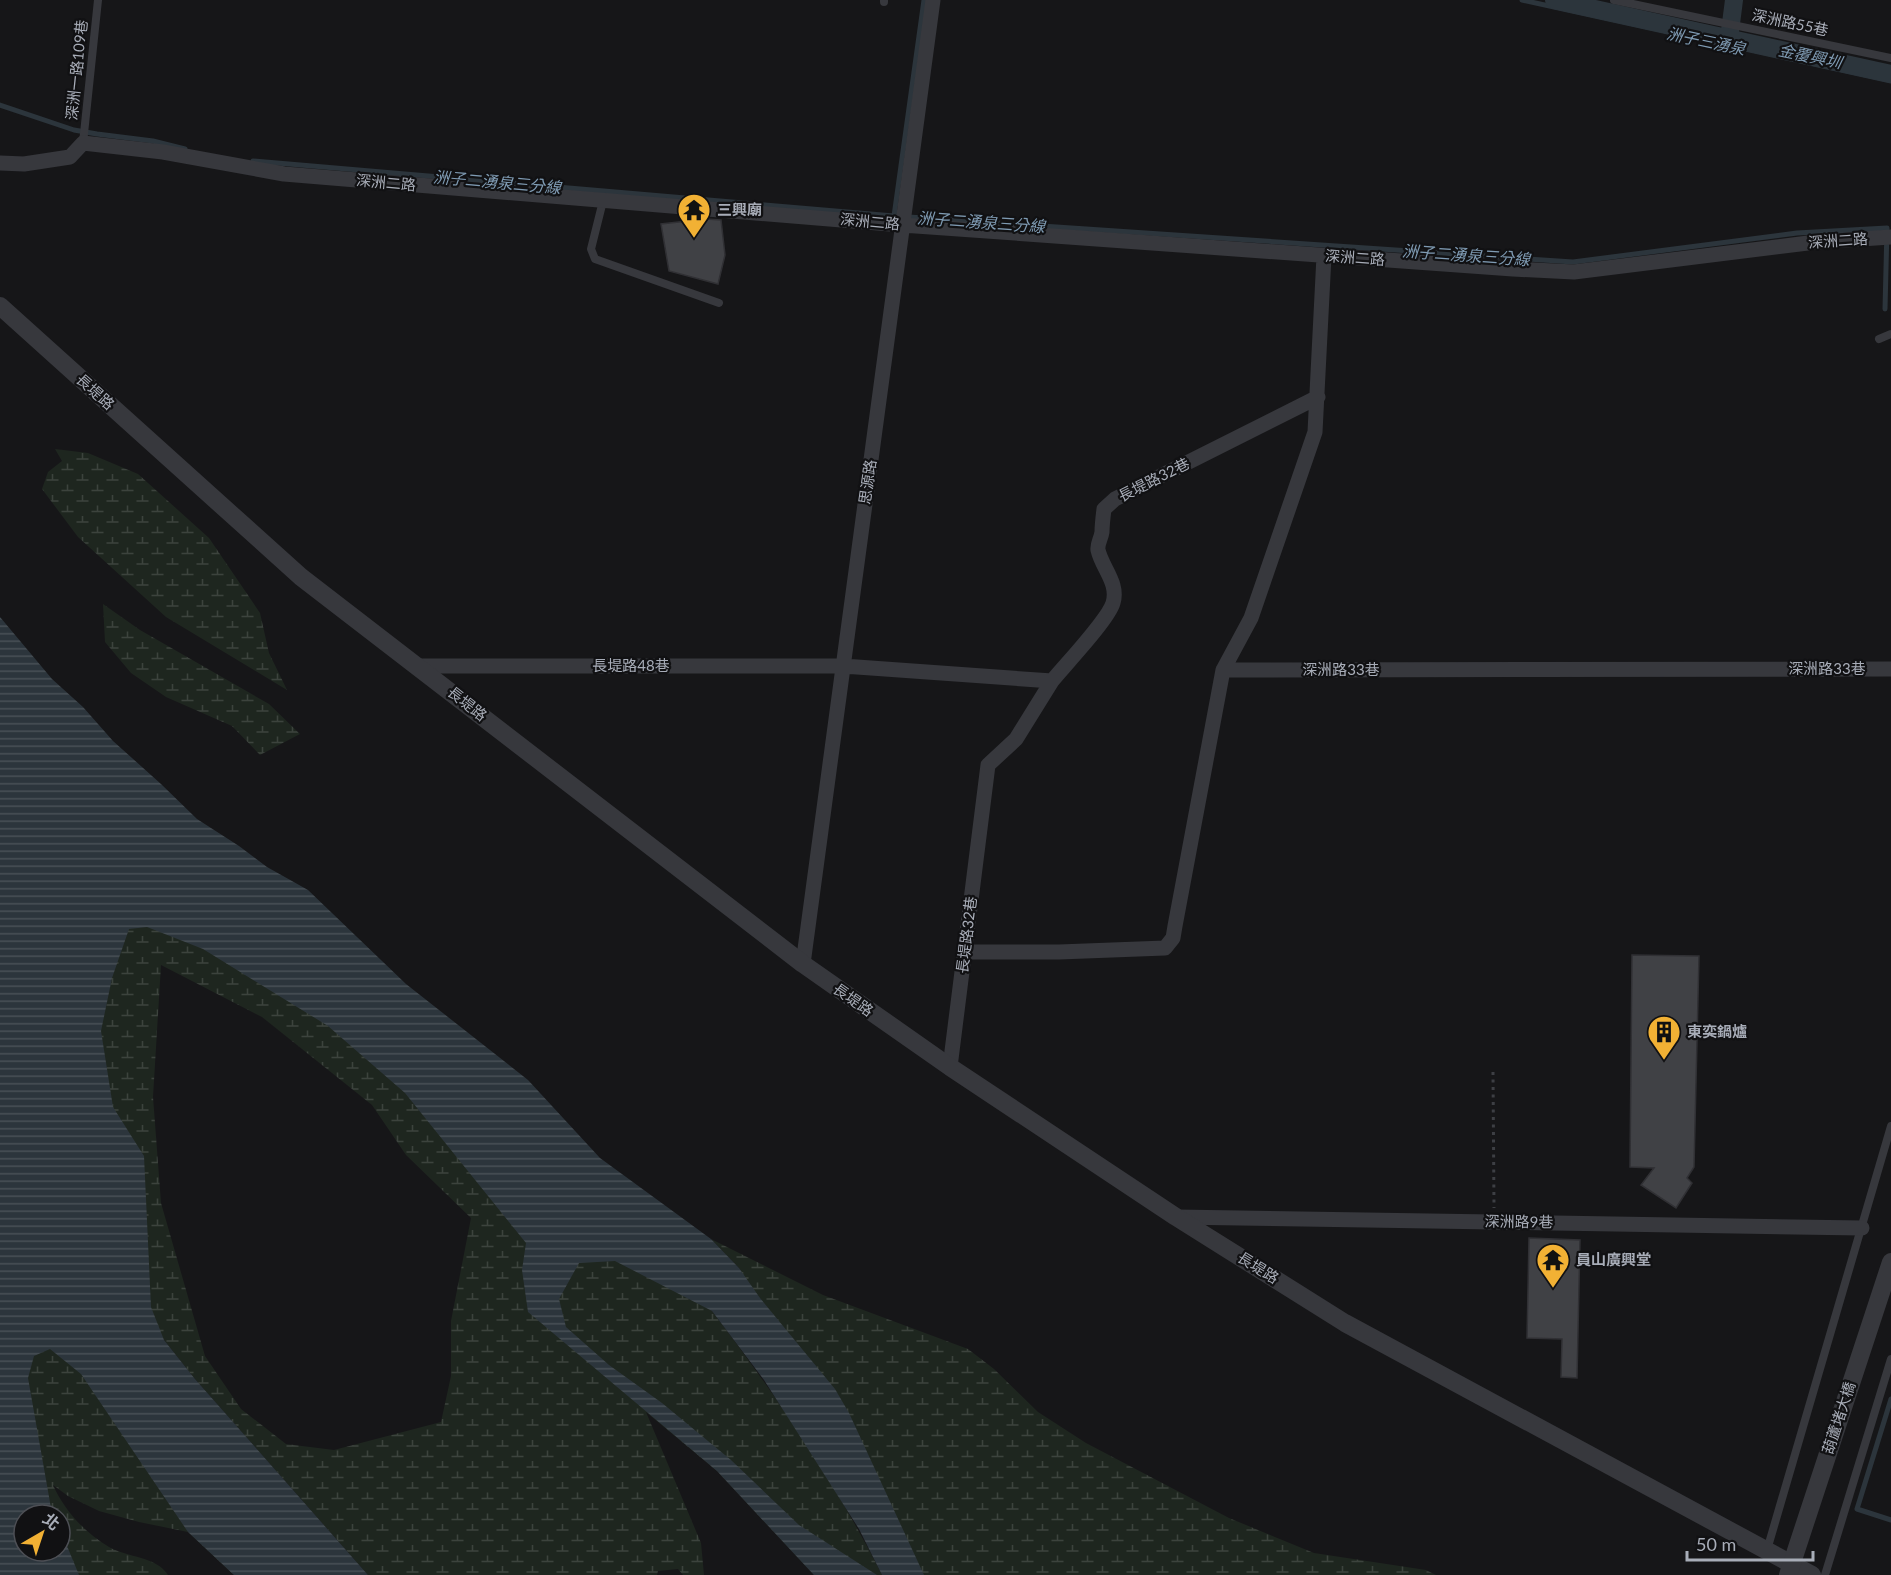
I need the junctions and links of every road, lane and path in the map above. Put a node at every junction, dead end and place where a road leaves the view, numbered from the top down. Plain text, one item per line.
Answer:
1 (98, 0) edge
2 (933, 0) edge
3 (1614, 0) edge
4 (1891, 58) edge
5 (82, 143) junction
6 (0, 163) edge
7 (603, 201) junction
8 (902, 225) junction
9 (1891, 237) edge
10 (1324, 256) junction
11 (719, 303) dead end
12 (0, 306) edge
13 (1891, 333) edge
14 (1879, 339) dead end
15 (1318, 397) junction
16 (418, 666) junction
17 (843, 666) junction
18 (1891, 669) edge
19 (1223, 670) junction
20 (1052, 681) junction
21 (965, 952) junction
22 (803, 964) junction
23 (950, 1067) junction
24 (1494, 1072) dead end
25 (1891, 1126) edge
26 (1176, 1217) junction
27 (1494, 1222) junction
28 (1862, 1228) junction
29 (1891, 1262) edge
30 (1891, 1359) edge
31 (1766, 1551) junction
32 (1792, 1570) edge
33 (1812, 1575) edge
34 (1825, 1575) edge

1 - 5 lane, 深洲一路109巷
2 - 8 street, 思源路
3 - 4 lane, 深洲路55巷
5 - 6 street
5 - 7 street, 深洲二路
7 - 8 street, 深洲二路
7 - 11 lane
8 - 10 street, 深洲二路
8 - 17 street, 思源路
9 - 10 street, 深洲二路
10 - 15 street
12 - 16 street, 長堤路
13 - 14 lane
15 - 19 street
15 - 20 street, 長堤路32巷
16 - 17 street, 長堤路48巷
16 - 22 street, 長堤路
17 - 20 street
17 - 22 street, 思源路
18 - 19 street, 深洲路33巷
19 - 21 street
20 - 21 street, 長堤路32巷
21 - 23 street, 長堤路32巷
22 - 23 street, 長堤路
23 - 26 street, 長堤路
24 - 27 path
25 - 28 lane
26 - 27 street, 深洲路9巷
26 - 31 street, 長堤路
27 - 28 street, 深洲路9巷
28 - 31 lane
29 - 32 street, 葫蘆堵大橋, bridge
30 - 34 lane
31 - 32 street, 長堤路
32 - 33 street, 長堤路

